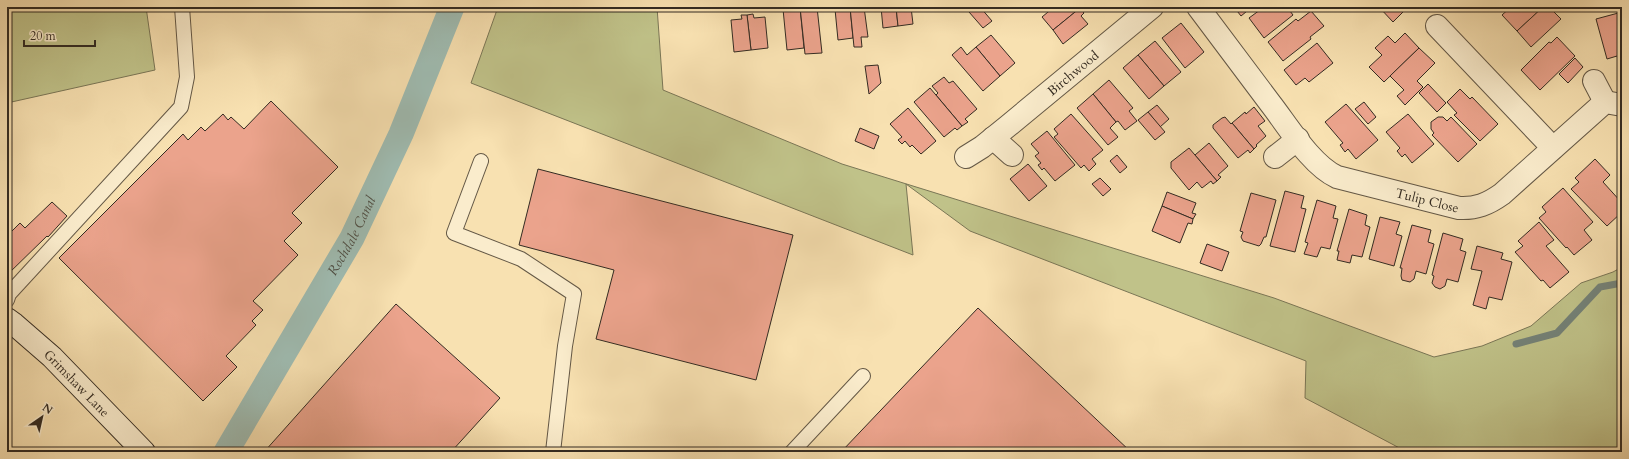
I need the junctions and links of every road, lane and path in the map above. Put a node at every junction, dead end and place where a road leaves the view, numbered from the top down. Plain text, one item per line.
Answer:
1 (182, 7) edge
2 (1198, 7) edge
3 (1139, 11) edge
4 (1437, 26) dead end
5 (1594, 80) dead end
6 (1614, 104) edge
7 (993, 138) junction
8 (1298, 139) junction
9 (1553, 148) junction
10 (1012, 155) dead end
11 (966, 157) dead end
12 (1275, 157) dead end
13 (481, 161) dead end
14 (7, 300) edge
15 (7, 319) edge
16 (863, 376) dead end
17 (144, 452) edge
18 (553, 452) edge
19 (792, 452) edge

1 - 14 lane
2 - 8 street, Tulip Close
3 - 7 street, Birchwood
4 - 9 street
5 - 6 street, Tulip Close
6 - 9 street, Tulip Close
7 - 10 street
7 - 11 street, Birchwood
8 - 9 street, Tulip Close
8 - 12 street
13 - 18 lane
15 - 17 street, Grimshaw Lane
16 - 19 lane

